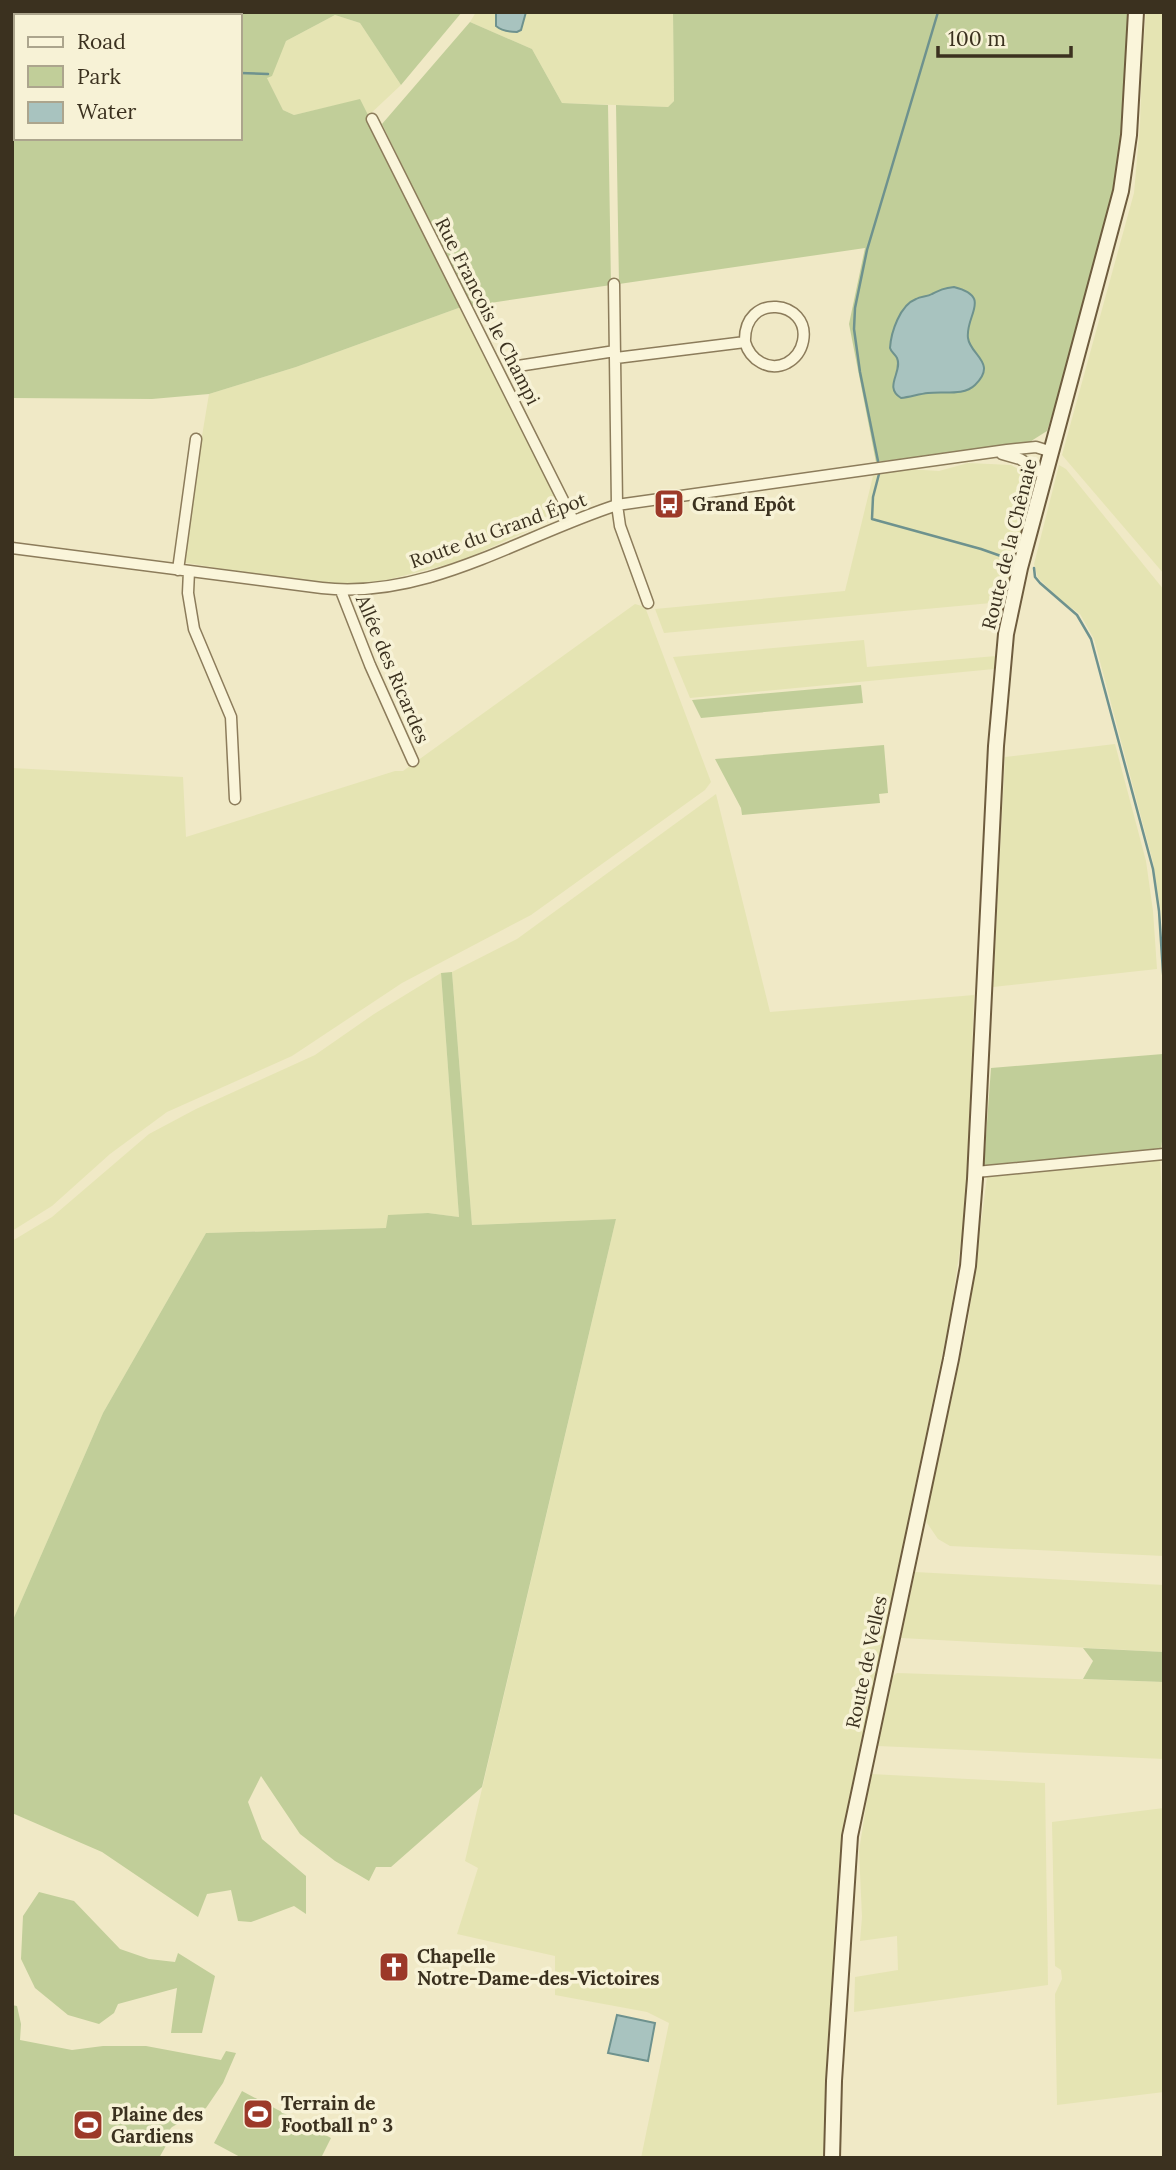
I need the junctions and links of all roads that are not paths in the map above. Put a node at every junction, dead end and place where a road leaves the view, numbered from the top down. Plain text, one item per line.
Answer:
1 (1136, 12) edge
2 (372, 119) dead end
3 (614, 284) dead end
4 (745, 342) junction
5 (615, 354) junction
6 (518, 366) dead end
7 (196, 439) dead end
8 (1052, 452) junction
9 (995, 453) junction
10 (1045, 475) junction
11 (617, 505) junction
12 (573, 520) junction
13 (12, 548) edge
14 (184, 570) junction
15 (341, 591) junction
16 (648, 603) dead end
17 (413, 761) dead end
18 (235, 799) dead end
19 (1164, 1154) edge
20 (975, 1175) junction
21 (832, 2158) edge

1 - 8 main road, Route de la Chênaie
2 - 12 street, Rue Francois le Champi
3 - 5 street
4 - 4 street
4 - 5 street
5 - 6 street
5 - 11 street
7 - 14 street
8 - 9 street, Route du Grand Épot
8 - 10 main road, Route de la Chênaie
9 - 10 street, Route du Grand Épot
9 - 11 street, Route du Grand Épot
10 - 20 main road, Route de la Chênaie
11 - 12 street, Route du Grand Épot
11 - 16 street
12 - 15 street, Route du Grand Épot
13 - 14 street, Route du Grand Épot
14 - 15 street, Route du Grand Épot
14 - 18 street
15 - 17 street, Allée des Ricardes
19 - 20 street
20 - 21 main road, Route de Velles

